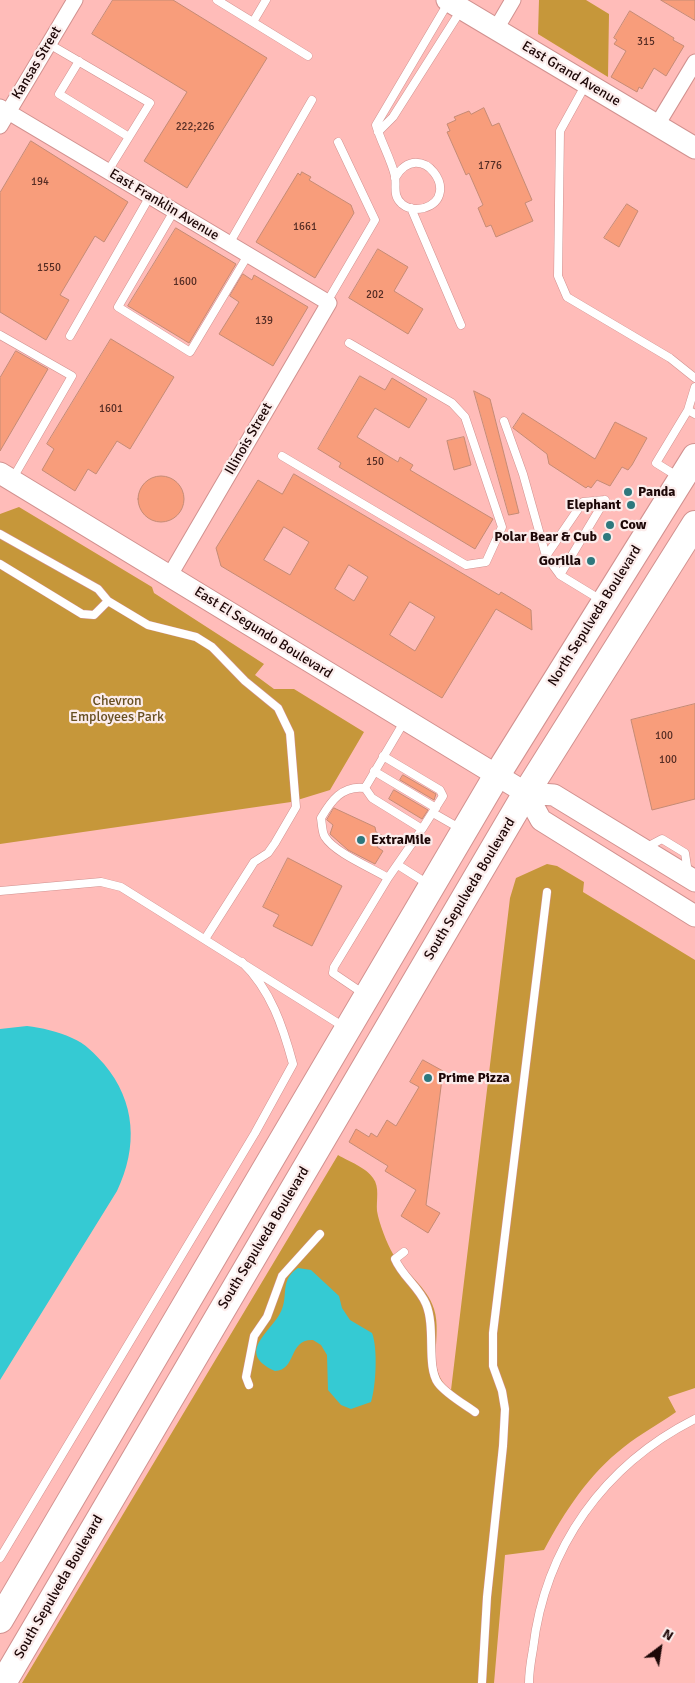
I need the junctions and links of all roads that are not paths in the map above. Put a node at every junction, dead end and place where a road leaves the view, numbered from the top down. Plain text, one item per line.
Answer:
1 (75, 0) edge
2 (217, 0) edge
3 (266, 0) edge
4 (513, 0) edge
5 (453, 3) edge
6 (253, 22) junction
7 (496, 29) junction
8 (49, 44) junction
9 (308, 56) dead end
10 (79, 61) junction
11 (695, 62) edge
12 (587, 84) junction
13 (312, 100) dead end
14 (4, 109) edge
15 (0, 126) edge
16 (657, 126) junction
17 (377, 128) junction
18 (129, 137) junction
19 (338, 142) dead end
20 (695, 148) edge
21 (108, 171) junction
22 (395, 178) junction
23 (150, 196) junction
24 (411, 208) junction
25 (174, 211) junction
26 (229, 244) junction
27 (248, 255) junction
28 (328, 303) junction
29 (461, 325) dead end
30 (0, 335) edge
31 (70, 336) dead end
32 (349, 343) dead end
33 (695, 378) edge
34 (695, 387) edge
35 (692, 412) edge
36 (504, 421) dead end
37 (282, 456) dead end
38 (688, 468) edge
39 (4, 478) edge
40 (695, 524) edge
41 (0, 534) edge
42 (546, 556) junction
43 (0, 564) edge
44 (170, 575) junction
45 (560, 575) junction
46 (108, 601) junction
47 (604, 601) junction
48 (405, 720) junction
49 (383, 756) junction
50 (374, 771) junction
51 (497, 775) junction
52 (364, 788) junction
53 (526, 793) junction
54 (434, 811) junction
55 (422, 829) junction
56 (464, 831) junction
57 (398, 865) junction
58 (693, 875) edge
59 (388, 878) junction
60 (432, 886) junction
61 (0, 891) edge
62 (547, 892) dead end
63 (695, 916) edge
64 (205, 939) junction
65 (242, 962) junction
66 (372, 988) junction
67 (348, 1029) junction
68 (344, 1103) junction
69 (320, 1234) dead end
70 (404, 1252) dead end
71 (249, 1385) dead end
72 (475, 1412) dead end
73 (695, 1419) edge
74 (0, 1558) edge
75 (0, 1620) edge
76 (3, 1683) edge
77 (482, 1683) edge
78 (529, 1683) edge

1 - 8 street, Kansas Street
2 - 6 lane
3 - 6 lane
4 - 7 street
5 - 7 main road, East Grand Avenue
5 - 17 lane
5 - 17 lane
6 - 9 lane
7 - 12 main road, East Grand Avenue
8 - 10 lane
8 - 14 street, Kansas Street
10 - 18 lane
10 - 18 lane
11 - 16 street
12 - 16 main road, East Grand Avenue
12 - 33 lane
13 - 26 lane
14 - 15 street, Kansas Street
14 - 21 street, East Franklin Avenue
16 - 20 main road, East Grand Avenue
17 - 22 lane
18 - 21 lane
19 - 28 lane
21 - 23 street, East Franklin Avenue
22 - 24 lane
22 - 24 lane
23 - 25 street, East Franklin Avenue
23 - 31 lane
24 - 29 lane
25 - 26 street, East Franklin Avenue
25 - 27 lane
26 - 27 street, East Franklin Avenue
27 - 28 street, East Franklin Avenue
28 - 44 street, Illinois Street
30 - 39 lane
32 - 37 lane
34 - 35 lane
35 - 38 lane
36 - 42 lane
38 - 47 highway, North Sepulveda Boulevard
39 - 44 main road, East El Segundo Boulevard
40 - 53 highway
41 - 46 lane
42 - 45 lane
42 - 45 lane
43 - 46 lane
44 - 48 main road, East El Segundo Boulevard
45 - 47 lane
46 - 64 lane
47 - 51 highway, North Sepulveda Boulevard
48 - 49 lane
48 - 51 main road, East El Segundo Boulevard
49 - 50 lane
49 - 54 lane
50 - 52 lane
50 - 54 lane
51 - 53 main road, East El Segundo Boulevard
51 - 56 highway
52 - 55 lane
52 - 59 lane
53 - 58 main road, East El Segundo Boulevard
53 - 63 main road, East El Segundo Boulevard
53 - 68 highway, South Sepulveda Boulevard
54 - 55 lane
54 - 56 lane
55 - 57 lane
56 - 60 highway
57 - 59 lane
57 - 60 lane
59 - 66 lane
60 - 66 highway
61 - 64 lane
62 - 77 lane
64 - 65 lane
65 - 67 lane
65 - 74 lane
66 - 67 highway
66 - 68 highway
67 - 75 highway
68 - 76 highway, South Sepulveda Boulevard
69 - 71 lane
70 - 72 lane
73 - 78 lane

